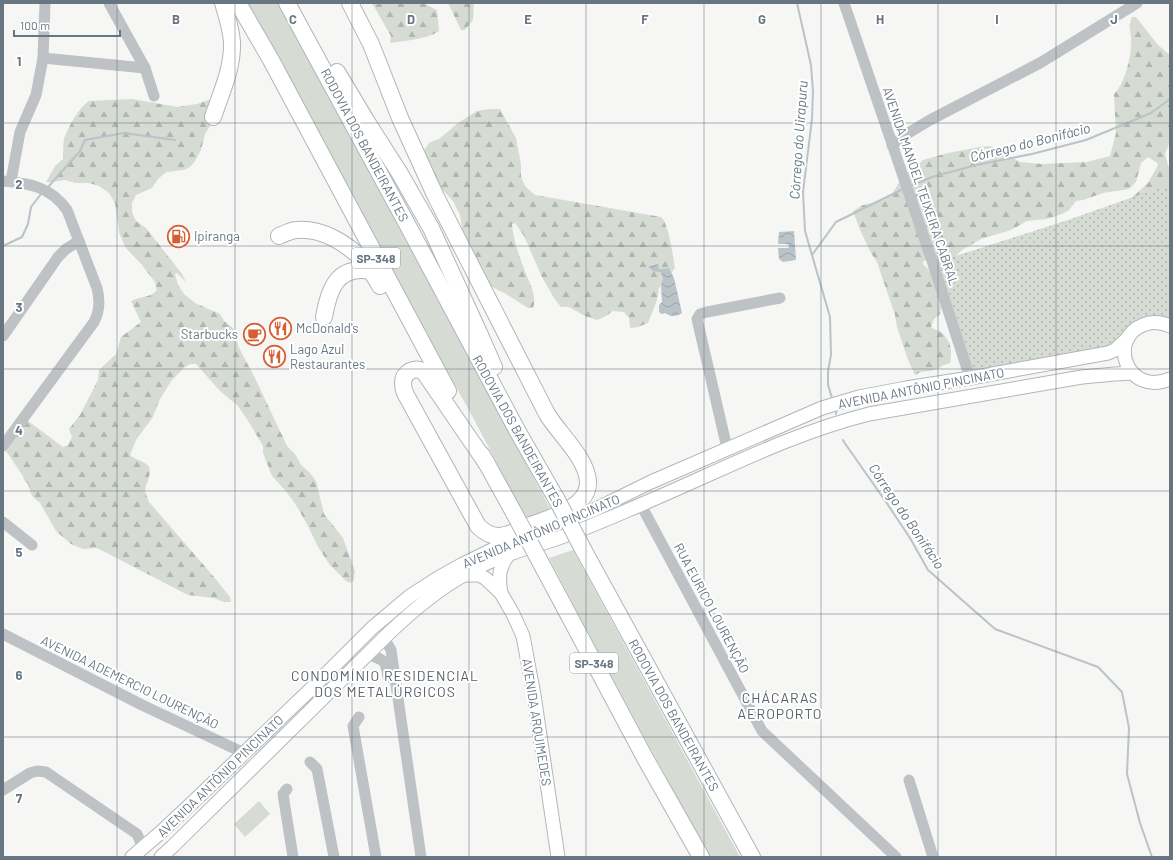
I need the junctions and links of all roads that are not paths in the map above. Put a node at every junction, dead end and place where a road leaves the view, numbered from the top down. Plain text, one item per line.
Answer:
1 (45, 3) edge
2 (109, 3) edge
3 (222, 3) edge
4 (238, 3) edge
5 (288, 3) edge
6 (292, 3) edge
7 (350, 3) edge
8 (844, 3) edge
9 (1137, 3) edge
10 (43, 58) junction
11 (145, 68) junction
12 (154, 96) dead end
13 (213, 117) dead end
14 (892, 146) junction
15 (7, 181) edge
16 (279, 236) dead end
17 (79, 241) junction
18 (371, 271) junction
19 (780, 298) dead end
20 (324, 317) dead end
21 (1168, 325) edge
22 (3, 336) edge
23 (1128, 338) junction
24 (424, 345) junction
25 (1133, 374) junction
26 (970, 378) junction
27 (1170, 379) edge
28 (1155, 383) junction
29 (1170, 391) edge
30 (987, 394) junction
31 (808, 414) junction
32 (518, 432) junction
33 (3, 446) edge
34 (728, 448) junction
35 (766, 449) junction
36 (746, 457) junction
37 (487, 464) junction
38 (641, 505) junction
39 (3, 522) edge
40 (32, 545) dead end
41 (509, 554) junction
42 (464, 575) junction
43 (501, 593) junction
44 (3, 634) edge
45 (384, 638) junction
46 (358, 641) junction
47 (367, 654) junction
48 (359, 717) dead end
49 (244, 753) junction
50 (310, 762) dead end
51 (909, 780) dead end
52 (287, 789) dead end
53 (3, 790) edge
54 (192, 803) junction
55 (191, 828) junction
56 (144, 852) edge
57 (132, 857) edge
58 (160, 857) edge
59 (293, 857) edge
60 (334, 857) edge
61 (376, 857) edge
62 (416, 857) edge
63 (421, 857) edge
64 (558, 857) edge
65 (701, 857) edge
66 (752, 857) edge
67 (896, 857) edge
68 (933, 857) edge

1 - 10 street
2 - 11 street
3 - 13 highway
4 - 24 highway, SP-348
5 - 32 highway, RODOVIA DOS BANDEIRANTES / SP-348
6 - 32 highway
7 - 37 highway
8 - 14 street, AVENIDA MANOEL TEIXEIRA CABRAL
9 - 14 street
10 - 11 street
10 - 15 street
11 - 12 street
14 - 26 street, AVENIDA MANOEL TEIXEIRA CABRAL
15 - 17 street
16 - 18 highway
17 - 22 street
17 - 33 street
18 - 20 highway
18 - 24 highway
19 - 34 street
21 - 23 main road, AVENIDA ANTÔNIO PINCINATO
23 - 25 main road
23 - 26 main road, AVENIDA ANTÔNIO PINCINATO
24 - 37 highway, SP-348
25 - 28 main road, AVENIDA ANTÔNIO PINCINATO
25 - 30 main road, AVENIDA ANTÔNIO PINCINATO
26 - 30 main road
26 - 31 main road, AVENIDA ANTÔNIO PINCINATO
27 - 28 main road
28 - 29 main road, AVENIDA ANTÔNIO PINCINATO
30 - 35 main road, AVENIDA ANTÔNIO PINCINATO
31 - 34 main road, AVENIDA ANTÔNIO PINCINATO
31 - 35 main road
32 - 66 highway, RODOVIA DOS BANDEIRANTES / SP-348, bridge
34 - 36 main road
34 - 46 main road, AVENIDA ANTÔNIO PINCINATO
35 - 36 main road, AVENIDA ANTÔNIO PINCINATO
36 - 38 main road, AVENIDA ANTÔNIO PINCINATO
37 - 65 highway, SP-348, bridge
38 - 41 main road, AVENIDA ANTÔNIO PINCINATO
38 - 67 street, RUA EURICO LOURENÇÃO
39 - 40 street
41 - 42 main road, AVENIDA ANTÔNIO PINCINATO
41 - 43 main road, AVENIDA ARQUIMEDES
42 - 43 main road, AVENIDA ARQUIMEDES
42 - 45 main road, AVENIDA ANTÔNIO PINCINATO
43 - 64 main road, AVENIDA ARQUIMEDES
44 - 49 street, AVENIDA ADEMERCIO LOURENÇÃO
45 - 46 main road
45 - 47 main road, AVENIDA ANTÔNIO PINCINATO
45 - 63 street
46 - 49 main road, AVENIDA ANTÔNIO PINCINATO
47 - 55 main road, AVENIDA ANTÔNIO PINCINATO
47 - 62 street
48 - 61 street
49 - 54 main road, AVENIDA ANTÔNIO PINCINATO
50 - 60 street
51 - 68 street
52 - 59 street
53 - 56 street
54 - 55 main road
54 - 56 main road, AVENIDA ANTÔNIO PINCINATO
55 - 58 main road, AVENIDA ANTÔNIO PINCINATO
56 - 57 main road, AVENIDA ANTÔNIO PINCINATO

